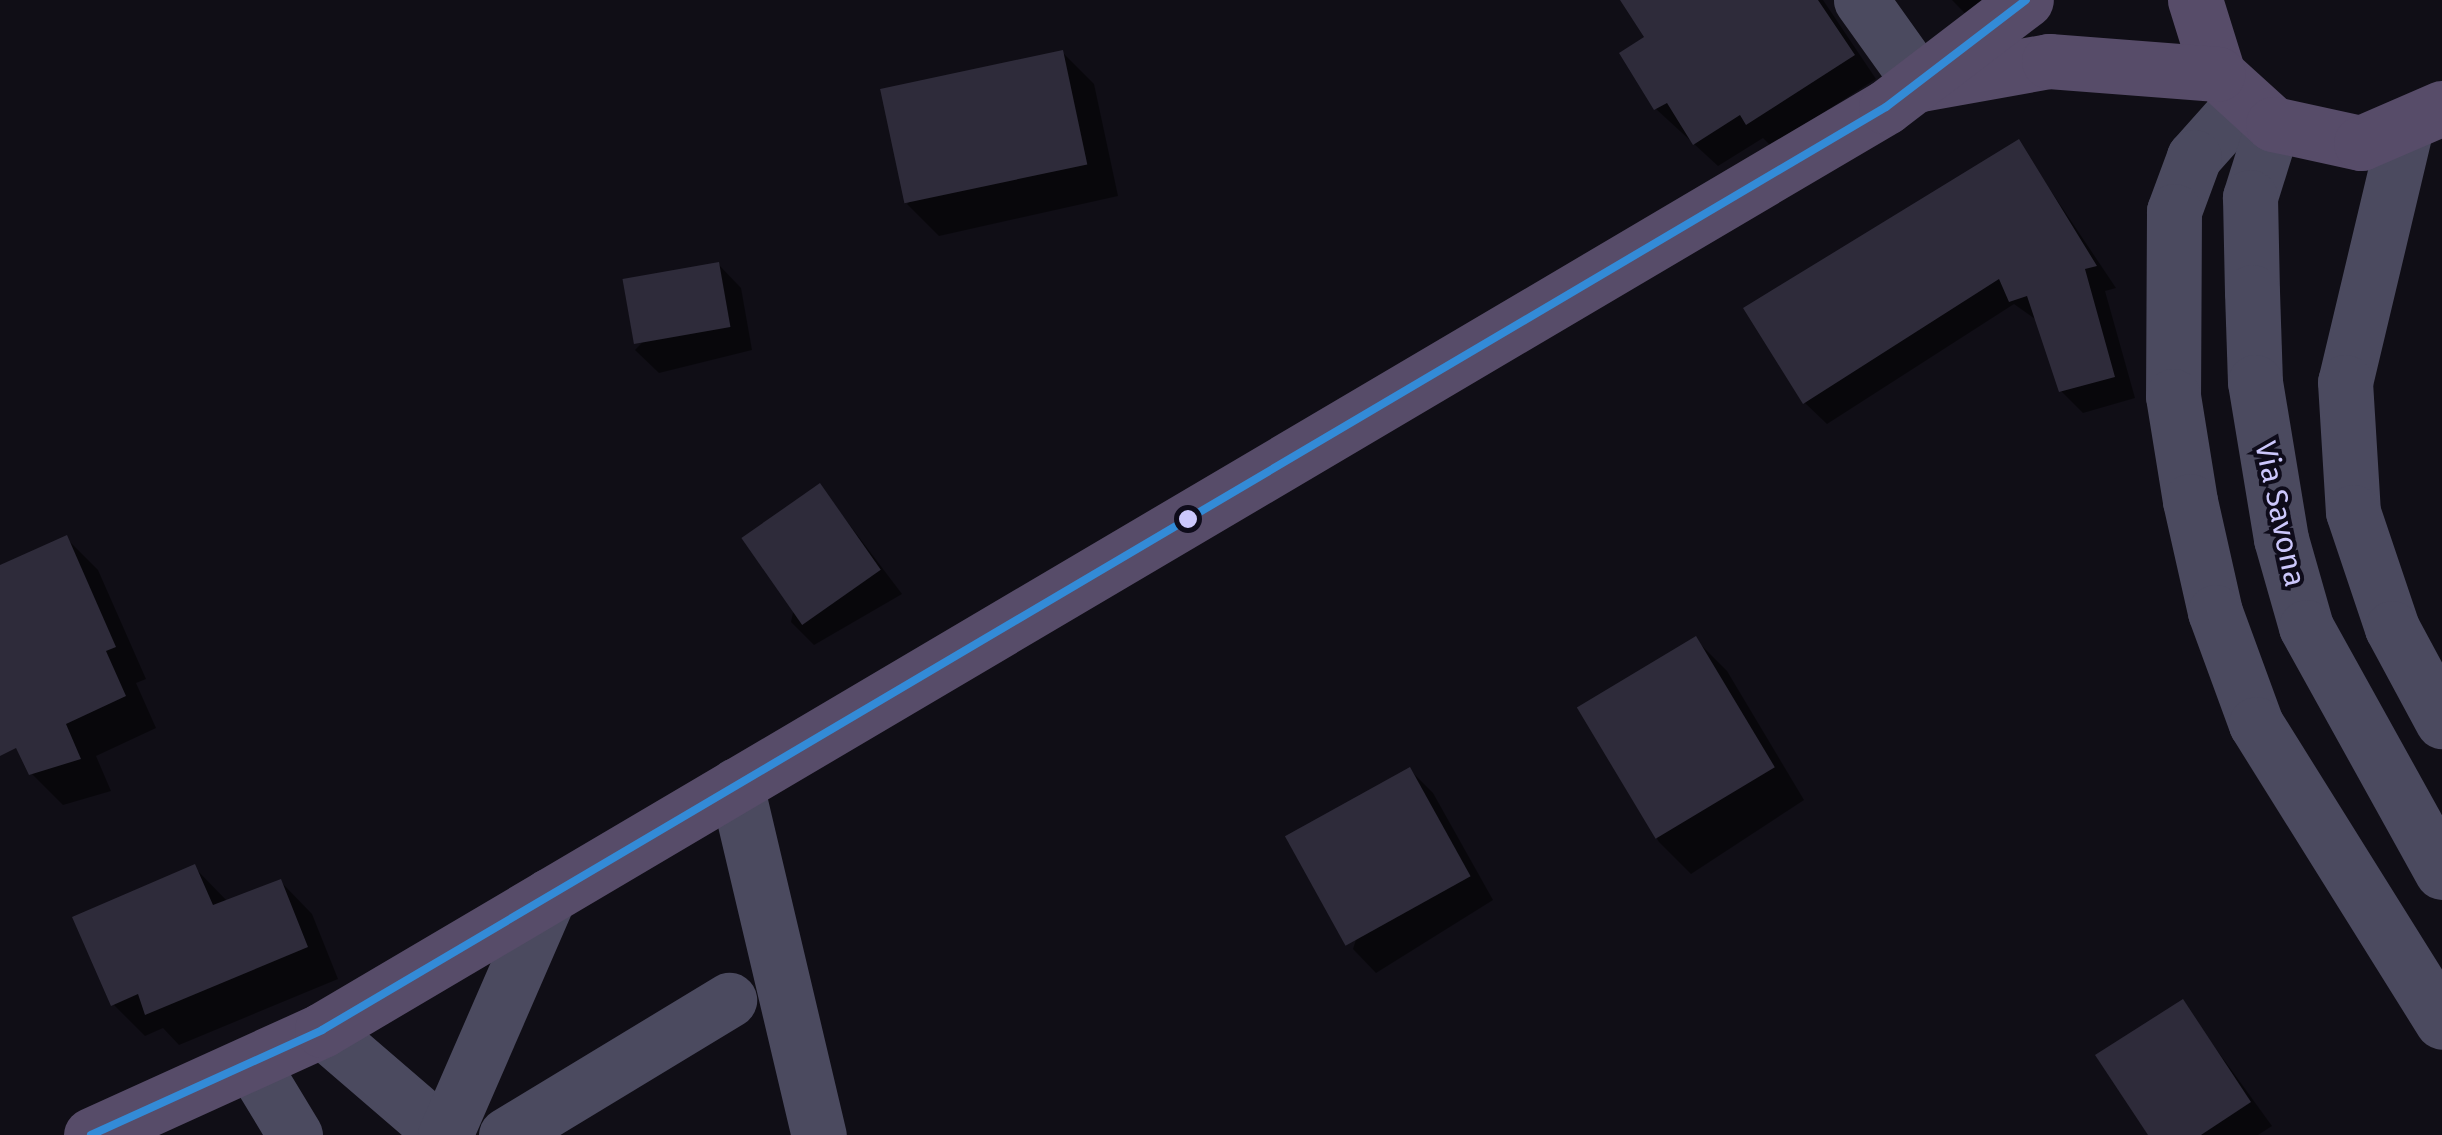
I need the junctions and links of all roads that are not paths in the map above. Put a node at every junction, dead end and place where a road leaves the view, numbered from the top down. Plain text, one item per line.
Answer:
1 (1862, 0) edge
2 (2026, 0) edge
3 (2195, 0) edge
4 (1921, 84) junction
5 (2245, 100) junction
6 (2424, 119) edge
7 (2442, 721) edge
8 (736, 785) junction
9 (2442, 872) edge
10 (549, 896) junction
11 (729, 1000) dead end
12 (2442, 1022) edge
13 (322, 1030) junction
14 (252, 1064) junction
15 (91, 1135) edge
16 (295, 1135) edge
17 (444, 1135) edge
18 (506, 1135) edge
19 (819, 1135) edge

1 - 4 street
2 - 4 main road
3 - 5 main road
4 - 5 main road
4 - 8 main road
5 - 6 main road
5 - 9 street, Via Savona
5 - 12 street
6 - 7 street
8 - 10 main road
8 - 19 street
10 - 13 main road
10 - 17 street
11 - 18 street
13 - 14 main road
13 - 17 street
14 - 15 main road
14 - 16 street

